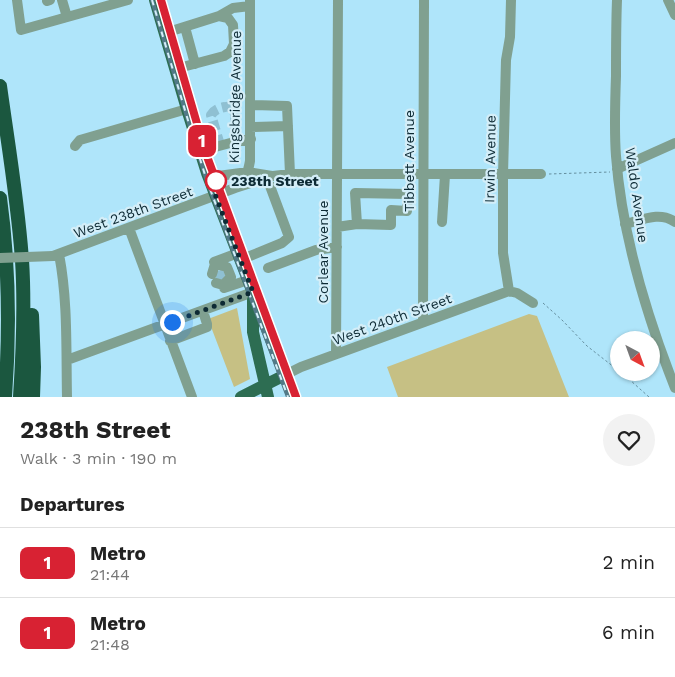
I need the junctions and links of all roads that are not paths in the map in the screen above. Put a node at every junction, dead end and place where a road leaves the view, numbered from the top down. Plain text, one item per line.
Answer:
1 (17, 0) edge
2 (62, 0) edge
3 (128, 0) edge
4 (155, 0) edge
5 (338, 0) edge
6 (424, 0) edge
7 (511, 0) edge
8 (617, 0) edge
9 (668, 0) edge
10 (250, 3) edge
11 (229, 5) edge
12 (675, 15) edge
13 (219, 16) junction
14 (68, 17) junction
15 (184, 27) junction
16 (165, 32) junction
17 (195, 64) junction
18 (175, 69) junction
19 (0, 86) edge
20 (251, 105) junction
21 (187, 108) junction
22 (288, 126) junction
23 (251, 127) junction
24 (251, 139) junction
25 (675, 143) edge
26 (75, 146) dead end
27 (200, 151) junction
28 (613, 171) junction
29 (248, 172) junction
30 (207, 173) junction
31 (290, 174) junction
32 (541, 174) road end
33 (337, 175) junction
34 (423, 175) junction
35 (445, 175) junction
36 (503, 175) junction
37 (270, 177) junction
38 (235, 188) junction
39 (216, 196) junction
40 (0, 198) edge
41 (442, 222) dead end
42 (675, 222) edge
43 (357, 224) junction
44 (625, 224) junction
45 (337, 227) junction
46 (129, 228) junction
47 (19, 234) junction
48 (337, 247) junction
49 (56, 255) junction
50 (239, 256) junction
51 (0, 258) edge
52 (268, 268) dead end
53 (219, 278) junction
54 (248, 280) junction
55 (509, 291) junction
56 (253, 292) junction
57 (230, 301) junction
58 (536, 301) road end
59 (203, 311) junction
60 (423, 322) junction
61 (164, 324) junction
62 (170, 341) junction
63 (336, 354) junction
64 (67, 360) junction
65 (285, 375) junction
66 (675, 388) edge
67 (266, 391) edge
68 (6, 397) edge
69 (20, 397) edge
70 (33, 397) edge
71 (67, 397) edge
72 (192, 397) edge
73 (241, 397) edge
74 (274, 397) edge
75 (291, 397) edge

1 - 14 street
2 - 14 street
3 - 14 street
4 - 16 main road
5 - 33 street, Corlear Avenue
6 - 34 street, Tibbett Avenue
7 - 36 street, Irwin Avenue
8 - 28 street, Waldo Avenue
9 - 12 street
10 - 11 street
10 - 20 street, Kingsbridge Avenue
11 - 13 street
13 - 15 street
13 - 17 street
15 - 16 street
15 - 17 street
16 - 18 main road
17 - 18 street
18 - 21 main road
19 - 47 highway
20 - 22 street
20 - 23 street, Kingsbridge Avenue
21 - 26 street
21 - 27 main road
22 - 23 street
22 - 31 street
23 - 24 street, Kingsbridge Avenue
24 - 27 street
24 - 29 street, Kingsbridge Avenue
25 - 28 street
27 - 30 main road
28 - 44 street, Waldo Avenue
29 - 30 street, West 238th Street
29 - 37 street, West 238th Street
29 - 38 street, Kingsbridge Avenue
30 - 39 main road
31 - 33 street, West 238th Street
31 - 37 street, West 238th Street
32 - 36 street, West 238th Street
33 - 34 street, West 238th Street
33 - 45 street, Corlear Avenue
34 - 35 street, West 238th Street
34 - 60 street, Tibbett Avenue
35 - 36 street, West 238th Street
35 - 41 street
36 - 55 street, Irwin Avenue
37 - 38 street, West 238th Street
37 - 50 street
38 - 39 street, West 238th Street
39 - 46 street, West 238th Street
39 - 50 main road
40 - 68 highway
42 - 44 street
43 - 43 street
43 - 45 street
44 - 66 street, Waldo Avenue
45 - 48 street, Corlear Avenue
46 - 49 street, West 238th Street
46 - 61 street
47 - 69 highway
47 - 70 highway
48 - 52 street
48 - 63 street, Corlear Avenue
49 - 51 street, West 238th Street, bridge
49 - 64 street
50 - 53 street
50 - 54 main road
53 - 54 street
53 - 57 street
54 - 56 main road
55 - 58 street
55 - 60 street, West 240th Street
56 - 57 street
56 - 65 main road
56 - 67 main road
57 - 59 street
59 - 61 street
59 - 62 street
60 - 63 street, West 240th Street
61 - 62 street
61 - 64 street
62 - 72 street
63 - 65 street, West 240th Street
64 - 71 street
65 - 67 main road
65 - 75 main road
67 - 73 main road
67 - 74 main road

